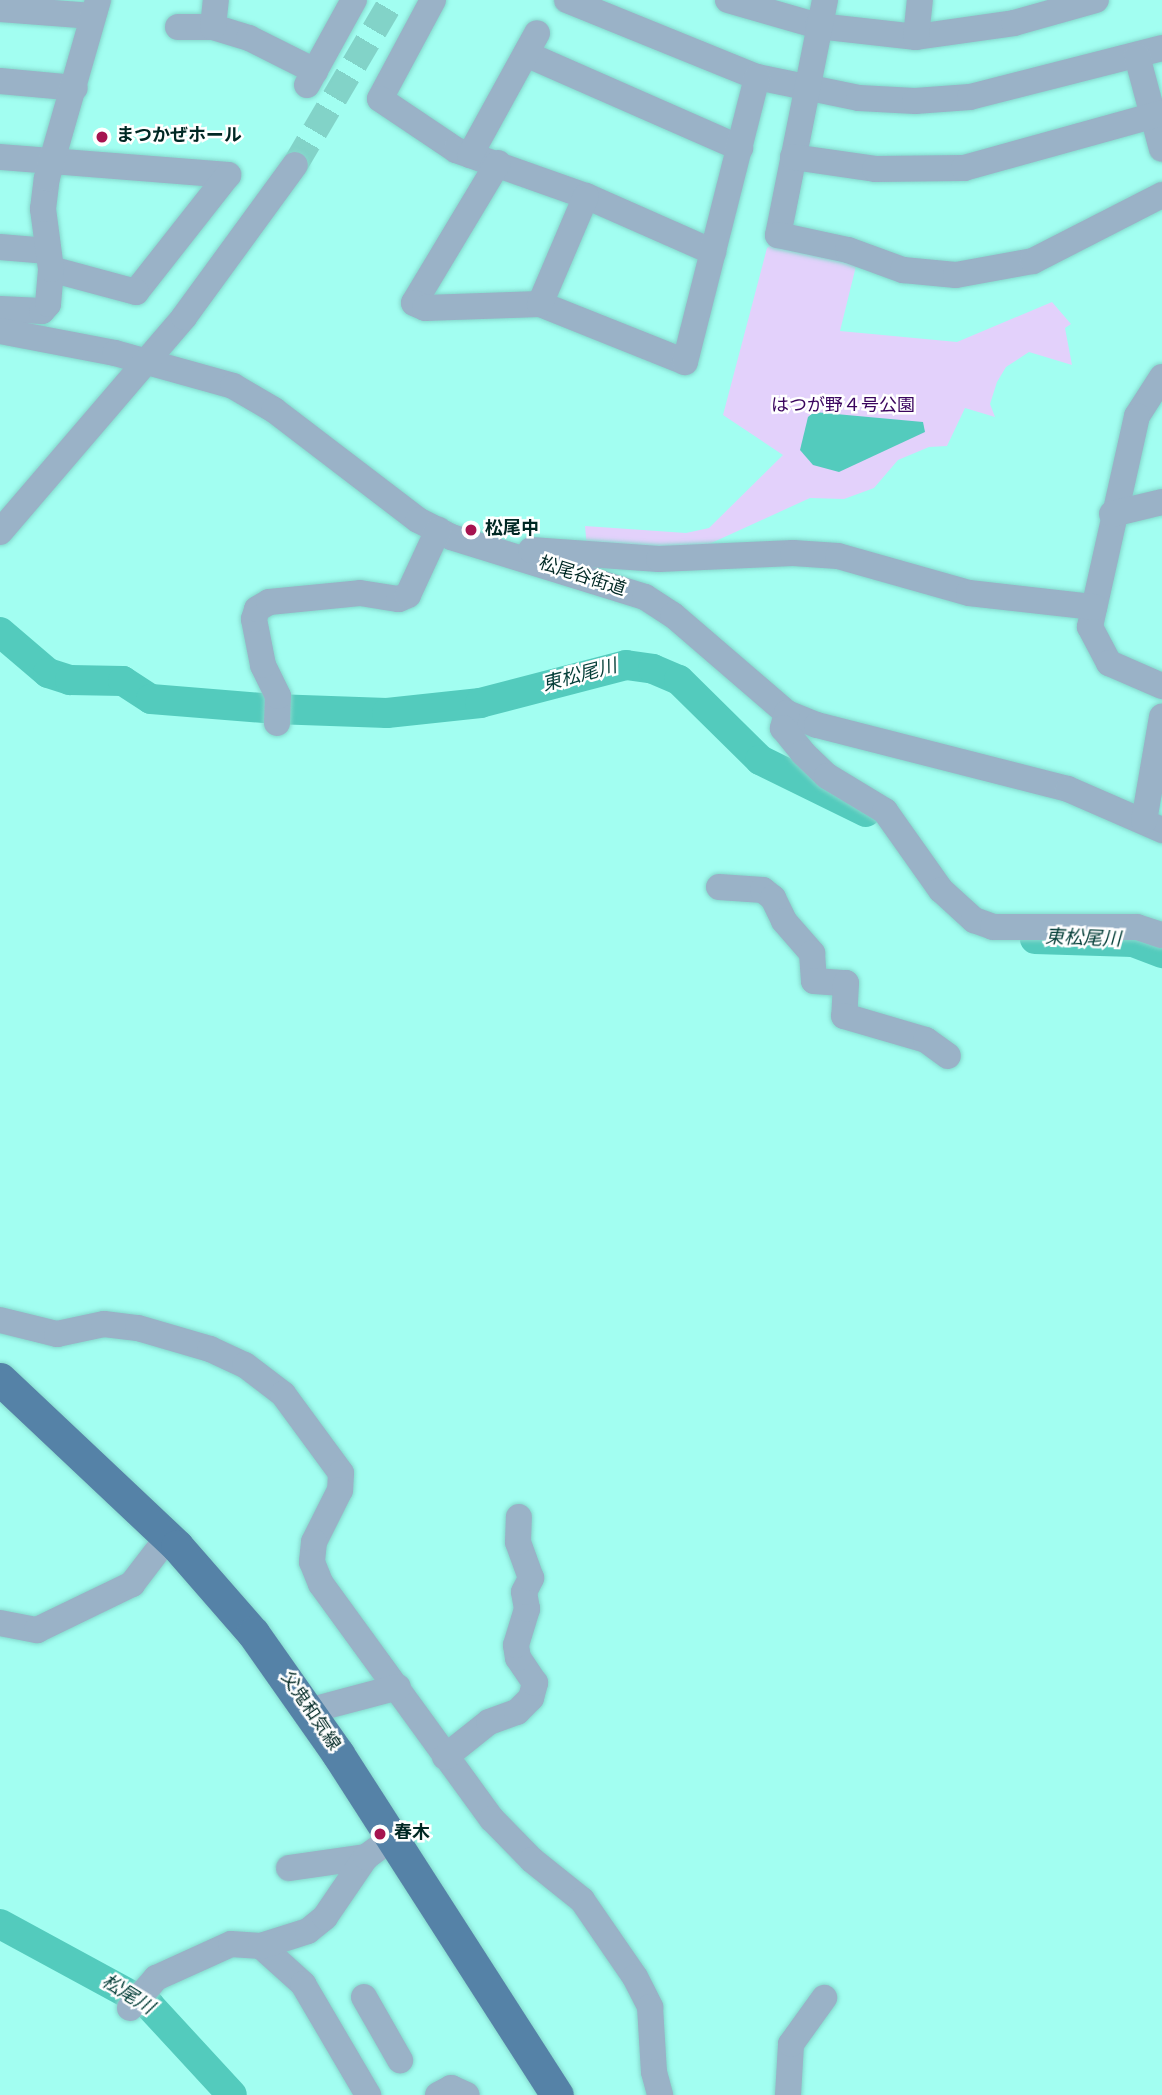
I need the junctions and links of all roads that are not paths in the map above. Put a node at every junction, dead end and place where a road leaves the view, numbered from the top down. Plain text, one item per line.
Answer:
1 (216, 0) edge
2 (433, 0) edge
3 (567, 0) edge
4 (728, 0) edge
5 (825, 0) edge
6 (920, 0) edge
7 (1096, 0) edge
8 (96, 8) edge
9 (0, 9) edge
10 (342, 9) edge
11 (1012, 11) edge
12 (818, 26) junction
13 (178, 27) dead end
14 (213, 27) junction
15 (916, 37) junction
16 (1151, 52) edge
17 (757, 77) junction
18 (0, 81) edge
19 (75, 88) junction
20 (807, 90) junction
21 (1157, 114) edge
22 (740, 148) junction
23 (1162, 149) edge
24 (470, 155) junction
25 (0, 157) edge
26 (793, 158) junction
27 (53, 162) junction
28 (498, 163) junction
29 (295, 165) tunnel mouth
30 (1162, 195) edge
31 (586, 196) junction
32 (0, 247) edge
33 (713, 252) junction
34 (50, 260) junction
35 (540, 304) junction
36 (0, 309) edge
37 (0, 331) edge
38 (146, 362) junction
39 (1162, 377) edge
40 (1162, 502) edge
41 (1112, 514) junction
42 (438, 530) junction
43 (0, 532) edge
44 (487, 547) junction
45 (1094, 607) junction
46 (1162, 686) edge
47 (787, 713) junction
48 (1162, 717) edge
49 (277, 723) dead end
50 (1153, 825) edge
51 (719, 887) dead end
52 (1162, 935) edge
53 (948, 1056) dead end
54 (0, 1320) edge
55 (0, 1379) edge
56 (519, 1517) dead end
57 (167, 1537) junction
58 (0, 1623) edge
59 (398, 1687) junction
60 (308, 1711) junction
61 (445, 1757) junction
62 (379, 1848) junction
63 (289, 1868) dead end
64 (261, 1946) junction
65 (364, 1997) dead end
66 (824, 1998) dead end
67 (130, 2007) dead end
68 (381, 2029) junction
69 (343, 2050) junction
70 (400, 2060) dead end
71 (368, 2095) edge
72 (438, 2095) edge
73 (467, 2095) edge
74 (557, 2095) edge
75 (660, 2095) edge
76 (788, 2095) edge

1 - 14 street
2 - 24 street
3 - 17 street
4 - 12 street
5 - 12 street
6 - 15 street
7 - 11 street
8 - 9 street
8 - 19 street
10 - 14 street
11 - 15 street
12 - 15 street
12 - 20 street
13 - 14 street
16 - 20 street
16 - 21 street
17 - 20 street
17 - 22 street
18 - 19 street
19 - 27 street
20 - 26 street
21 - 23 street
21 - 26 street
22 - 24 street
22 - 33 street
24 - 28 street
25 - 27 street
26 - 30 street
27 - 34 street
27 - 34 street
28 - 31 street
28 - 35 street
29 - 38 street
31 - 33 street
31 - 35 street
32 - 34 street
33 - 35 street
34 - 36 street
37 - 38 street, 松尾谷街道
38 - 42 street, 松尾谷街道
38 - 43 street
39 - 41 street
40 - 41 street
41 - 45 street
42 - 44 street, 松尾谷街道
42 - 49 street
44 - 45 street
44 - 47 street, 松尾谷街道
45 - 46 street
47 - 50 street, 松尾谷街道
47 - 52 street
48 - 50 street
51 - 53 street
54 - 59 street
55 - 57 main road, 父鬼和気線
56 - 61 street
57 - 58 street
57 - 60 main road, 父鬼和気線
59 - 60 street
59 - 61 street
60 - 62 main road, 父鬼和気線
61 - 75 street
62 - 63 street
62 - 64 street
62 - 74 main road, 父鬼和気線
64 - 67 street
64 - 69 street
65 - 68 street
66 - 76 street
68 - 69 street
68 - 70 street
69 - 71 street
72 - 73 street

